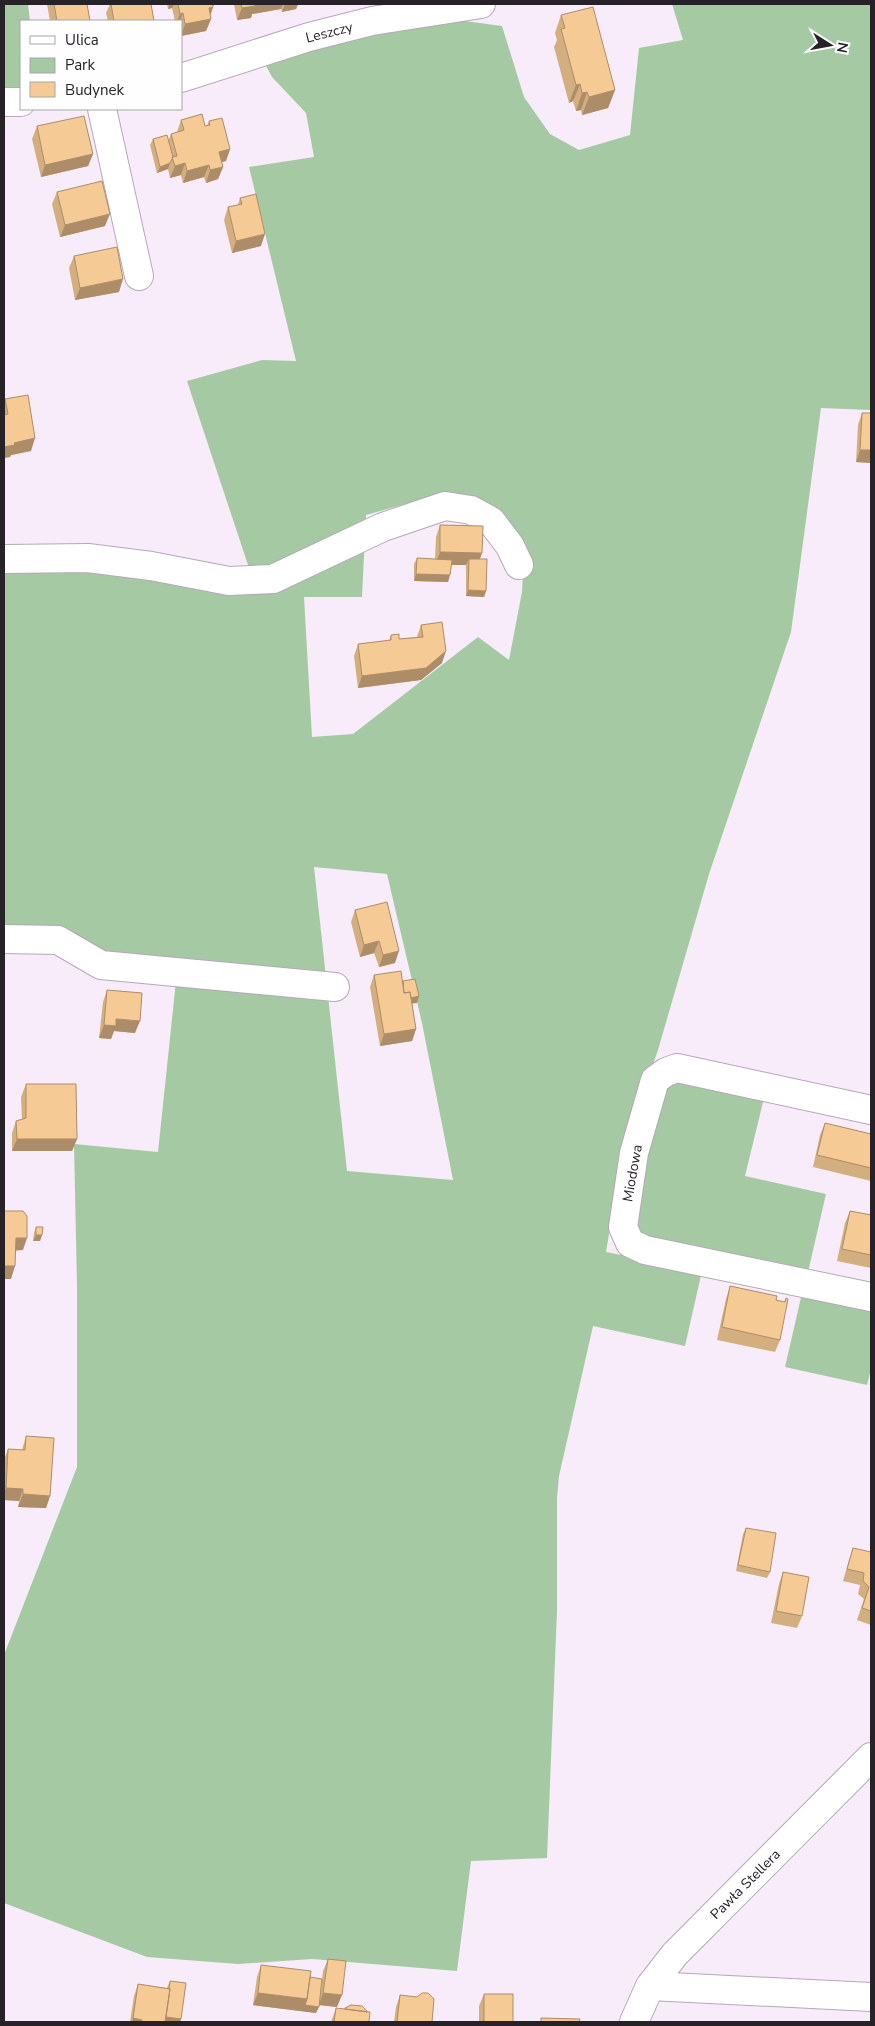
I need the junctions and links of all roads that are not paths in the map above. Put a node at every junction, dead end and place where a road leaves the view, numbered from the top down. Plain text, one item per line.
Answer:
1 (481, 4) edge
2 (182, 78) edge
3 (4, 102) edge
4 (20, 102) edge
5 (102, 110) edge
6 (139, 276) dead end
7 (4, 559) edge
8 (519, 565) dead end
9 (4, 939) edge
10 (335, 987) dead end
11 (871, 1110) edge
12 (871, 1298) edge
13 (871, 1758) edge
14 (650, 1986) junction
15 (871, 1998) edge
16 (634, 2022) edge

1 - 2 street, Leszczy
3 - 4 street
5 - 6 street
7 - 8 street
9 - 10 street
11 - 12 street, Miodowa
13 - 14 street, Pawła Stellera
14 - 15 street
14 - 16 street, Pawła Stellera

